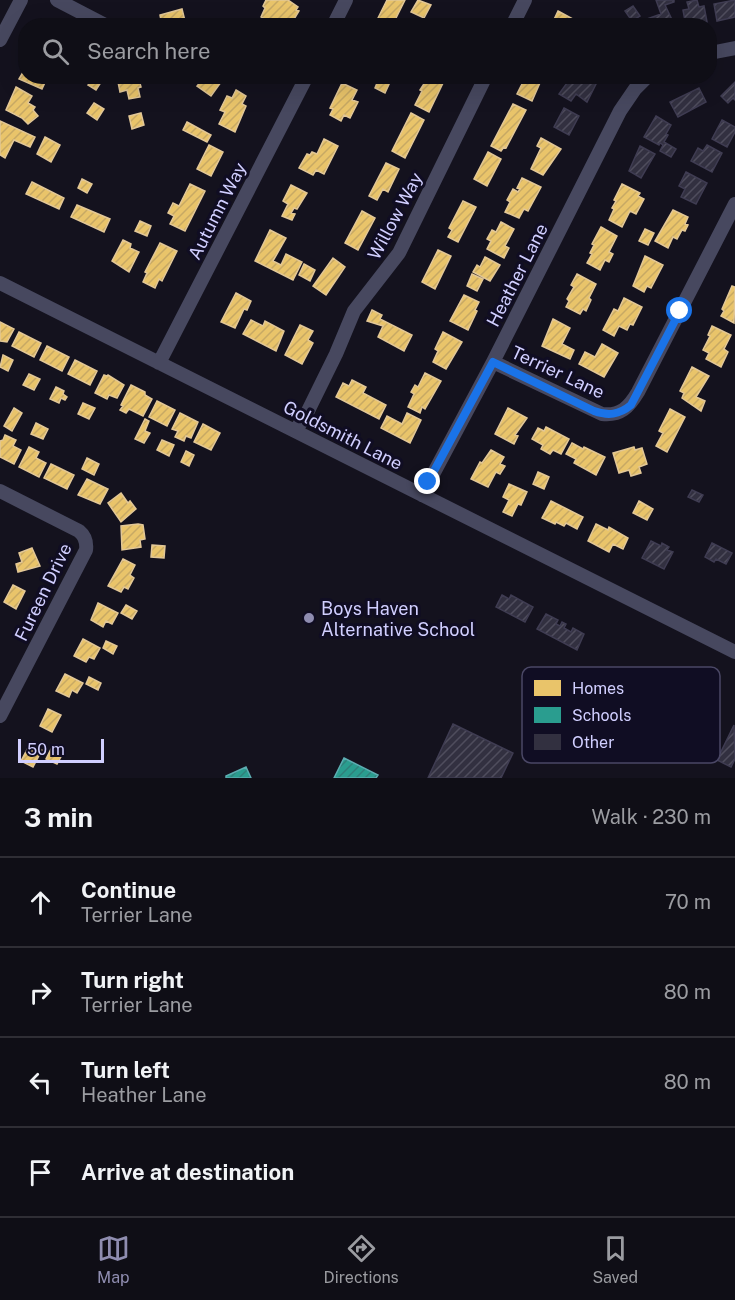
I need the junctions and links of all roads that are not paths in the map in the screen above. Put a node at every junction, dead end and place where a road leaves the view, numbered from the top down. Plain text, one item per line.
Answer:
1 (21, 0) edge
2 (57, 0) edge
3 (346, 0) edge
4 (525, 0) edge
5 (92, 18) edge
6 (337, 18) edge
7 (516, 18) edge
8 (0, 40) edge
9 (735, 48) edge
10 (717, 52) edge
11 (303, 84) edge
12 (482, 84) edge
13 (640, 84) edge
14 (735, 204) edge
15 (0, 282) edge
16 (493, 362) junction
17 (159, 363) junction
18 (295, 431) junction
19 (0, 491) edge
20 (422, 495) junction
21 (735, 652) edge
22 (0, 716) edge

1 - 8 street
2 - 5 street
3 - 6 street
4 - 7 street
9 - 10 street
11 - 17 street, Autumn Way
12 - 18 street, Willow Way
13 - 16 street, Heather Lane
14 - 16 street, Terrier Lane
15 - 17 street, Goldsmith Lane
16 - 20 street, Heather Lane
17 - 18 street, Goldsmith Lane
18 - 20 street, Goldsmith Lane
19 - 22 street, Fureen Drive
20 - 21 street, Goldsmith Lane

